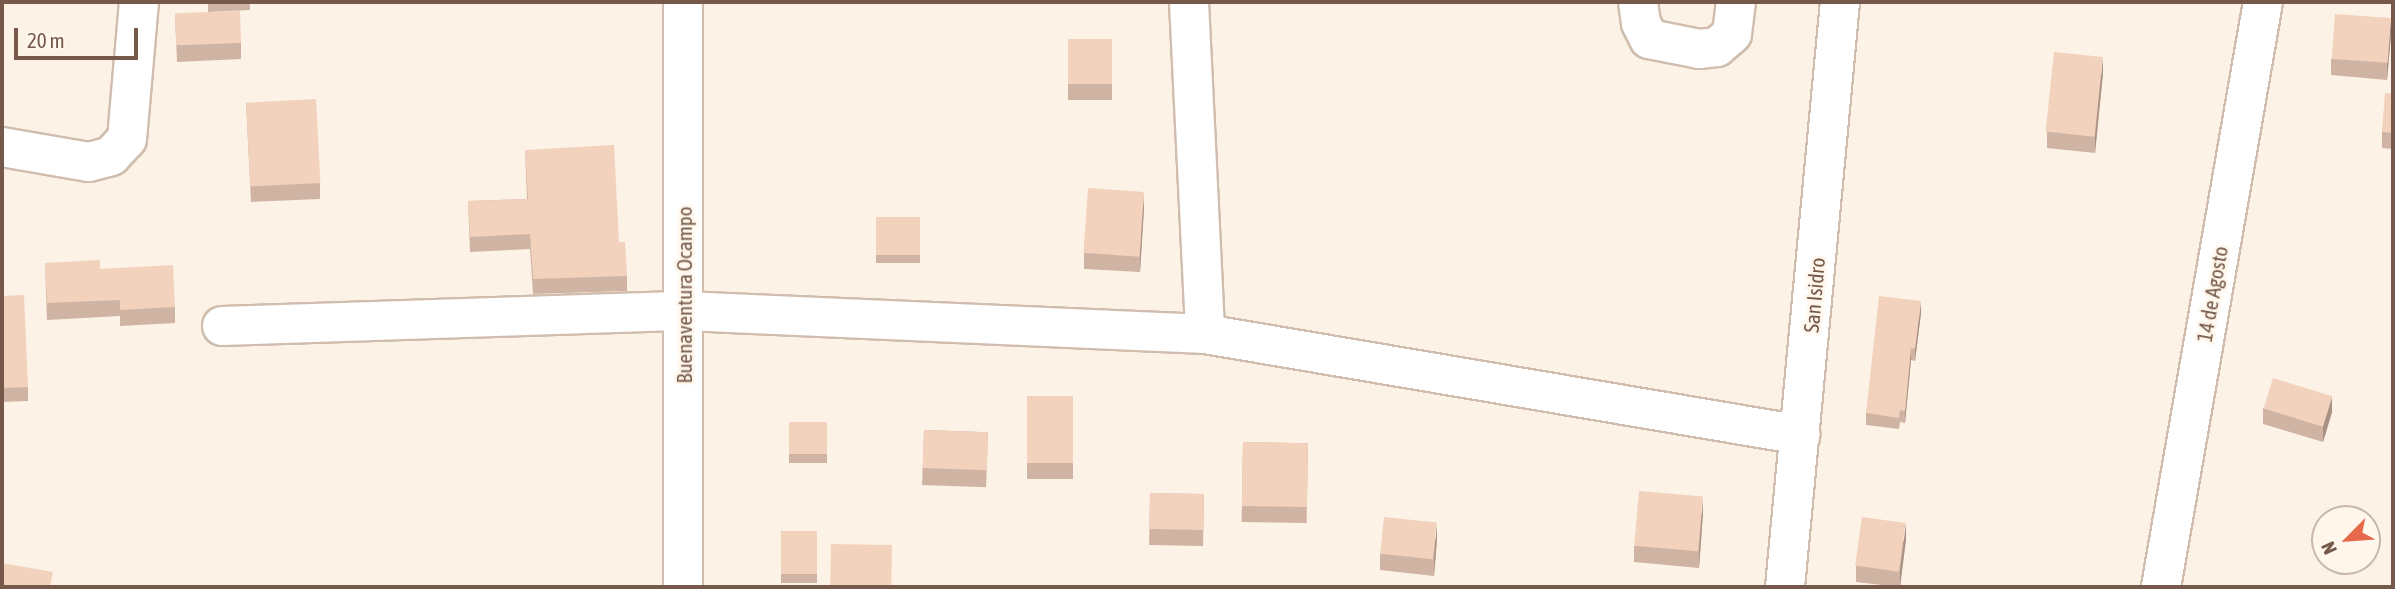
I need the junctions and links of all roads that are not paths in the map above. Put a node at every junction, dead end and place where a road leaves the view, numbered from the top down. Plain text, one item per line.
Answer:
1 (139, 2) edge
2 (683, 2) edge
3 (1189, 2) edge
4 (1638, 2) edge
5 (1736, 2) edge
6 (1840, 2) edge
7 (2263, 2) edge
8 (2, 147) edge
9 (685, 312) junction
10 (222, 326) dead end
11 (1205, 334) junction
12 (1801, 435) junction
13 (682, 587) edge
14 (1785, 587) edge
15 (2161, 587) edge

1 - 8 street
2 - 9 street, Buenaventura Ocampo
3 - 11 street
4 - 5 street
6 - 12 street, San Isidro
7 - 15 street, 14 de Agosto
9 - 10 street
9 - 11 street
9 - 13 street, Buenaventura Ocampo
11 - 12 street
12 - 14 street, San Isidro

